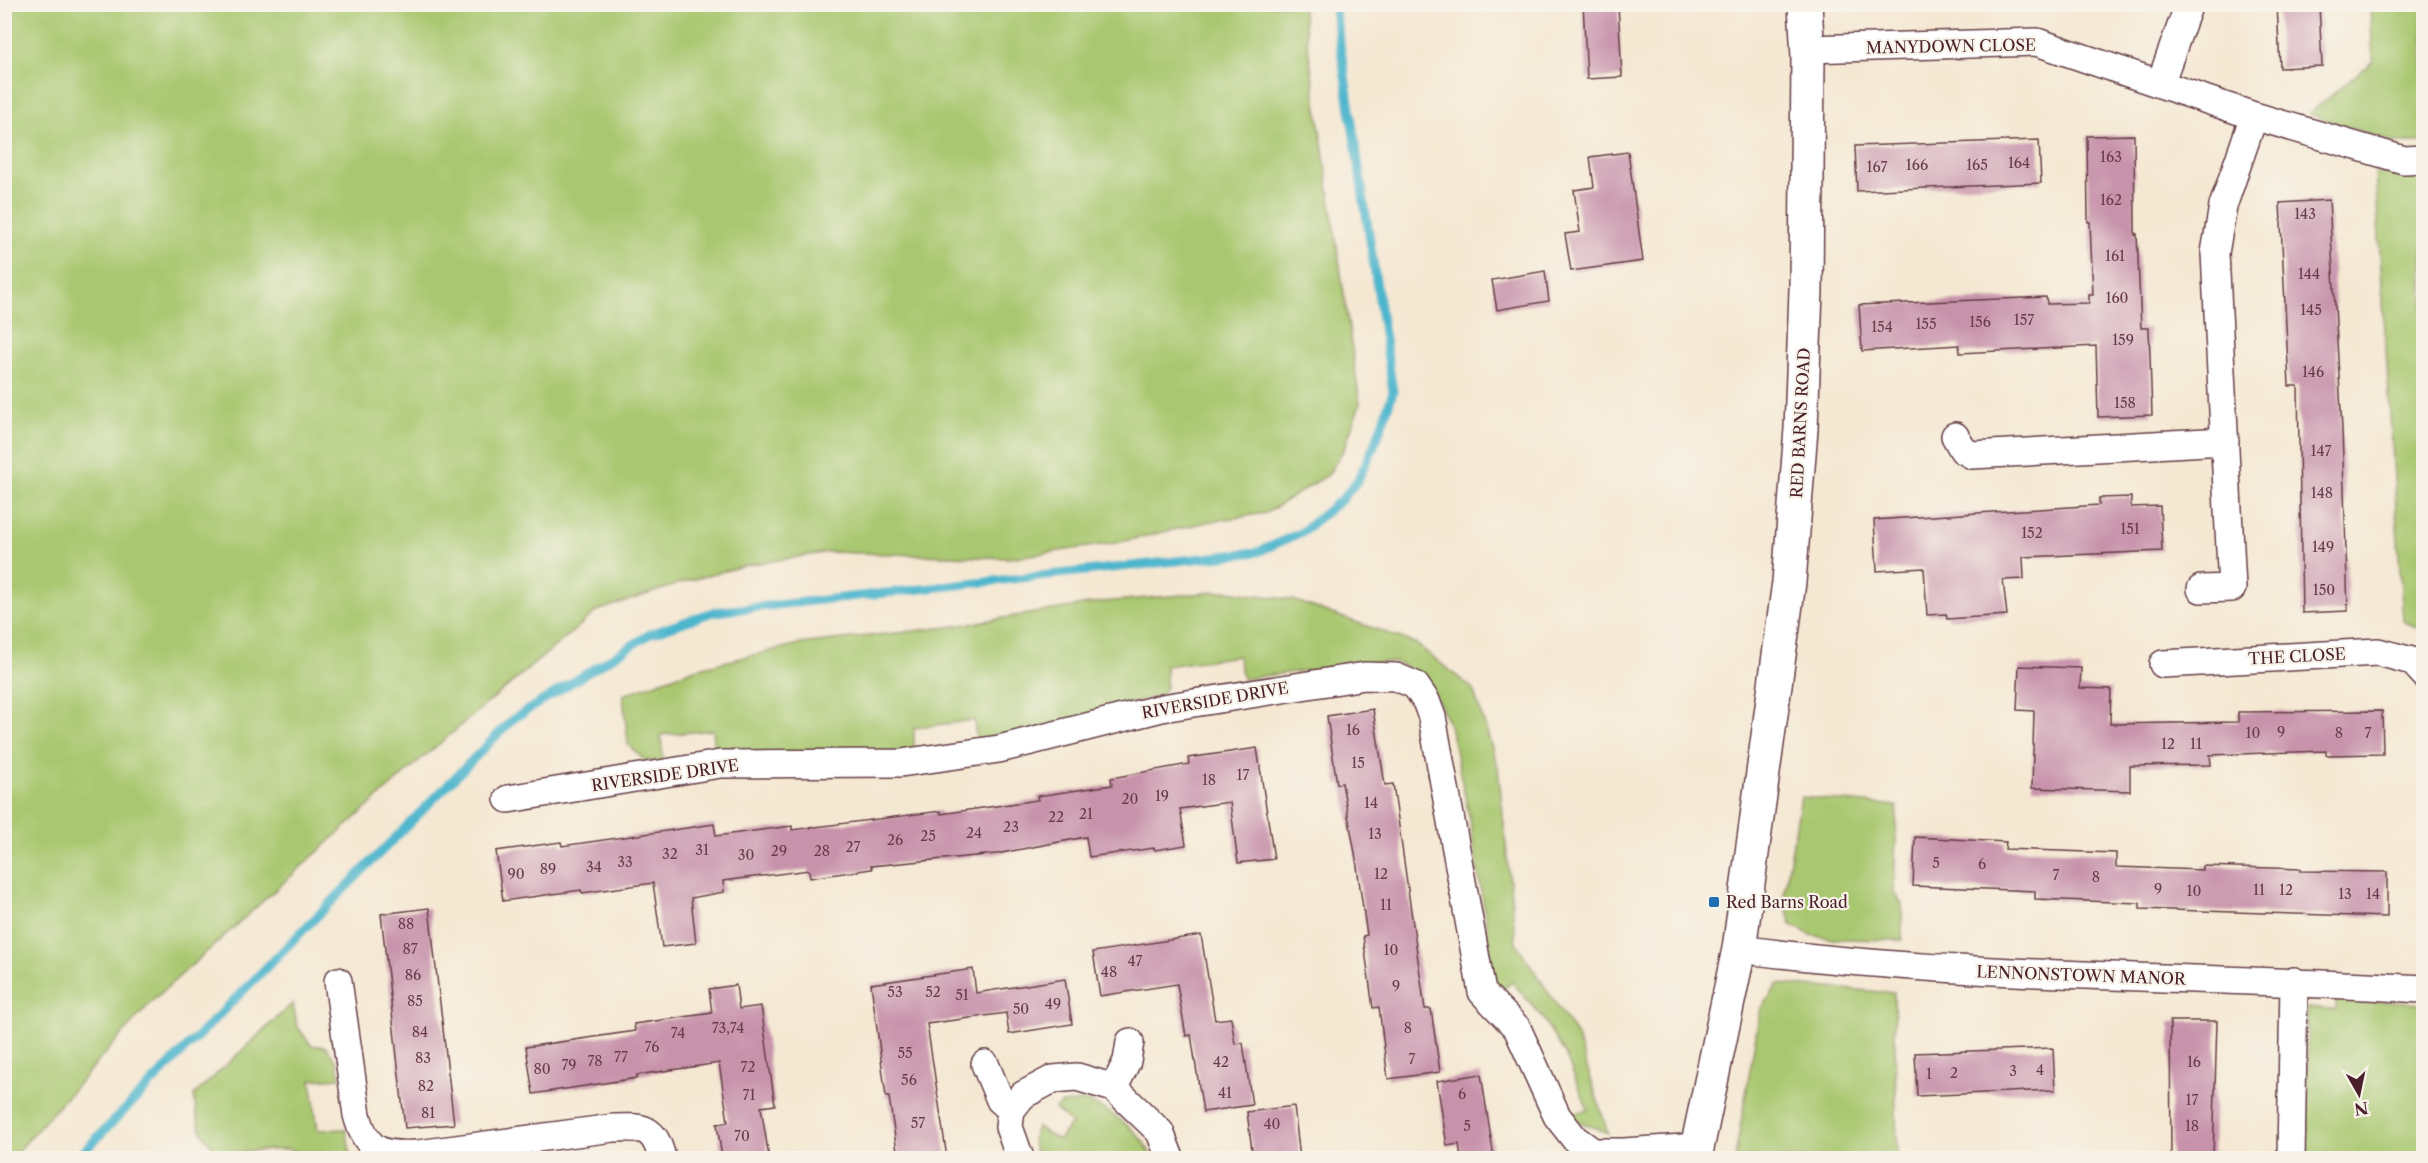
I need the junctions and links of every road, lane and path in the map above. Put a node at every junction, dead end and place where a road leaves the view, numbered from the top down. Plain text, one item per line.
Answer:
1 (1805, 4) edge
2 (2189, 4) edge
3 (1808, 49) junction
4 (2160, 84) junction
5 (2254, 116) junction
6 (2424, 159) edge
7 (1955, 436) dead end
8 (2225, 441) junction
9 (2201, 589) dead end
10 (2163, 664) dead end
11 (2424, 674) edge
12 (508, 799) dead end
13 (1739, 949) junction
14 (338, 981) dead end
15 (2294, 981) junction
16 (2424, 989) edge
17 (1130, 1042) dead end
18 (984, 1064) dead end
19 (1114, 1088) junction
20 (1011, 1110) junction
21 (1696, 1153) edge
22 (1590, 1155) edge
23 (662, 1158) edge
24 (1020, 1158) edge
25 (1170, 1158) edge
26 (2291, 1158) edge

1 - 3 street, RED BARNS ROAD
2 - 4 street
3 - 4 street, MANYDOWN CLOSE
3 - 13 street, RED BARNS ROAD
4 - 5 street, MANYDOWN CLOSE
5 - 6 street, MANYDOWN CLOSE
5 - 8 street
7 - 8 street
8 - 9 street
10 - 11 street, THE CLOSE
12 - 22 street, RIVERSIDE DRIVE
13 - 15 street, LENNONSTOWN MANOR
13 - 21 street, RED BARNS ROAD
14 - 23 street
15 - 16 street, LENNONSTOWN MANOR
15 - 26 street
17 - 19 street
18 - 20 street
19 - 20 street
19 - 25 street
20 - 24 street
21 - 22 street, RIVERSIDE DRIVE

